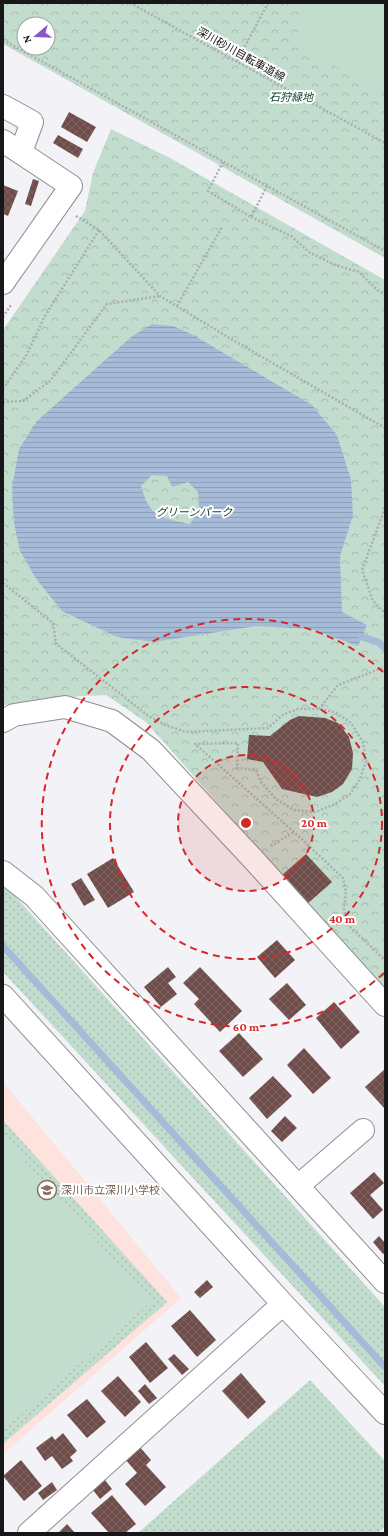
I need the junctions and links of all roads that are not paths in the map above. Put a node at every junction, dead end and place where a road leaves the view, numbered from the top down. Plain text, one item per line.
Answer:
1 (3, 106) edge
2 (12, 147) edge
3 (3, 283) edge
4 (3, 721) edge
5 (3, 872) edge
6 (3, 996) edge
7 (385, 1005) edge
8 (363, 1130) dead end
9 (298, 1186) junction
10 (385, 1282) edge
11 (283, 1304) junction
12 (385, 1413) edge
13 (29, 1533) edge

1 - 2 street
2 - 3 street
4 - 7 street
5 - 9 street
6 - 11 street
8 - 9 street
9 - 10 street
11 - 12 street
11 - 13 street

